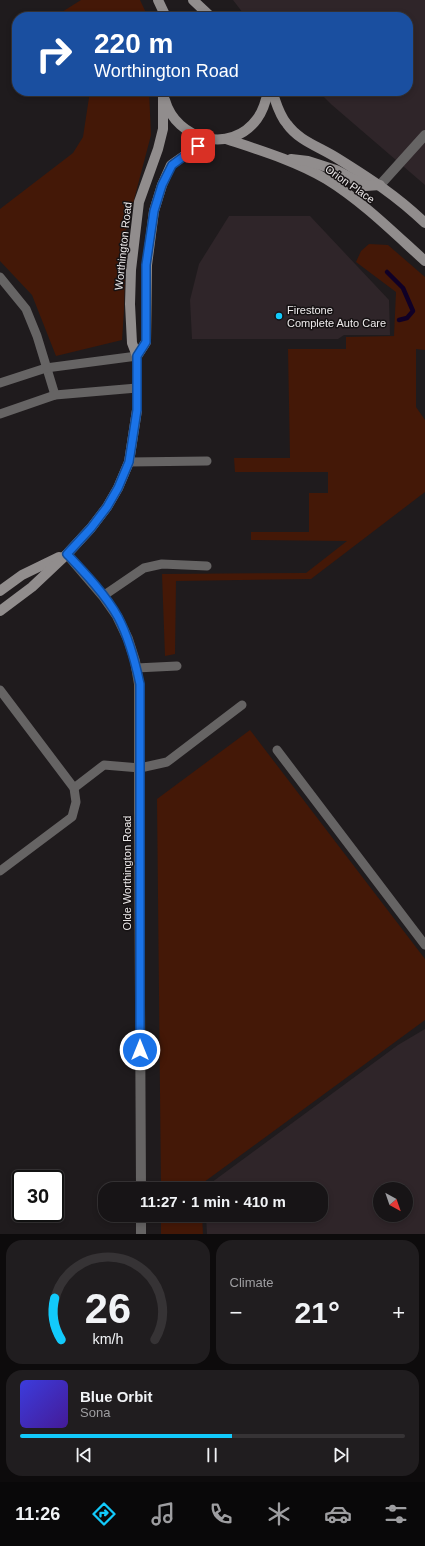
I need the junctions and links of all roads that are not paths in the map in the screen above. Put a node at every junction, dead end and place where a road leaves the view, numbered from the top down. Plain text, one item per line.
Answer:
1 (158, 0) edge
2 (192, 0) edge
3 (164, 12) edge
4 (205, 12) edge
5 (163, 96) edge
6 (164, 96) edge
7 (267, 96) edge
8 (274, 96) edge
9 (425, 136) edge
10 (208, 139) junction
11 (226, 139) junction
12 (281, 158) junction
13 (380, 185) junction
14 (425, 223) edge
15 (425, 262) edge
16 (0, 277) edge
17 (137, 356) junction
18 (46, 368) junction
19 (0, 383) edge
20 (137, 388) junction
21 (55, 395) junction
22 (0, 414) edge
23 (207, 461) dead end
24 (129, 462) junction
25 (67, 554) junction
26 (207, 566) dead end
27 (0, 591) edge
28 (103, 596) junction
29 (0, 611) edge
30 (177, 666) dead end
31 (136, 668) junction
32 (0, 690) edge
33 (242, 705) dead end
34 (277, 750) dead end
35 (140, 768) junction
36 (74, 788) junction
37 (0, 871) edge
38 (425, 945) edge
39 (141, 1182) edge
40 (141, 1222) edge
41 (141, 1234) edge

1 - 3 street
2 - 4 street
5 - 17 street, Worthington Road
6 - 10 street
7 - 11 street
8 - 13 street, Orion Place
9 - 13 street
10 - 11 street
10 - 17 street, Worthington Road
11 - 12 street, Orion Place
12 - 13 street
12 - 15 street, Orion Place
13 - 14 street, Orion Place
16 - 18 lane
17 - 18 lane
17 - 20 street, Worthington Road
18 - 19 lane
18 - 21 lane
20 - 21 lane
20 - 24 street, Worthington Road
21 - 22 lane
23 - 24 lane
24 - 25 street, Worthington Road
25 - 27 street, Worthington Road
25 - 28 street, Olde Worthington Road
25 - 29 street, Worthington Road
26 - 28 lane
28 - 31 street, Olde Worthington Road
30 - 31 lane
31 - 35 street, Olde Worthington Road
32 - 36 lane
33 - 35 lane
34 - 38 lane
35 - 36 lane
35 - 39 street, Olde Worthington Road
36 - 37 lane
40 - 41 street

